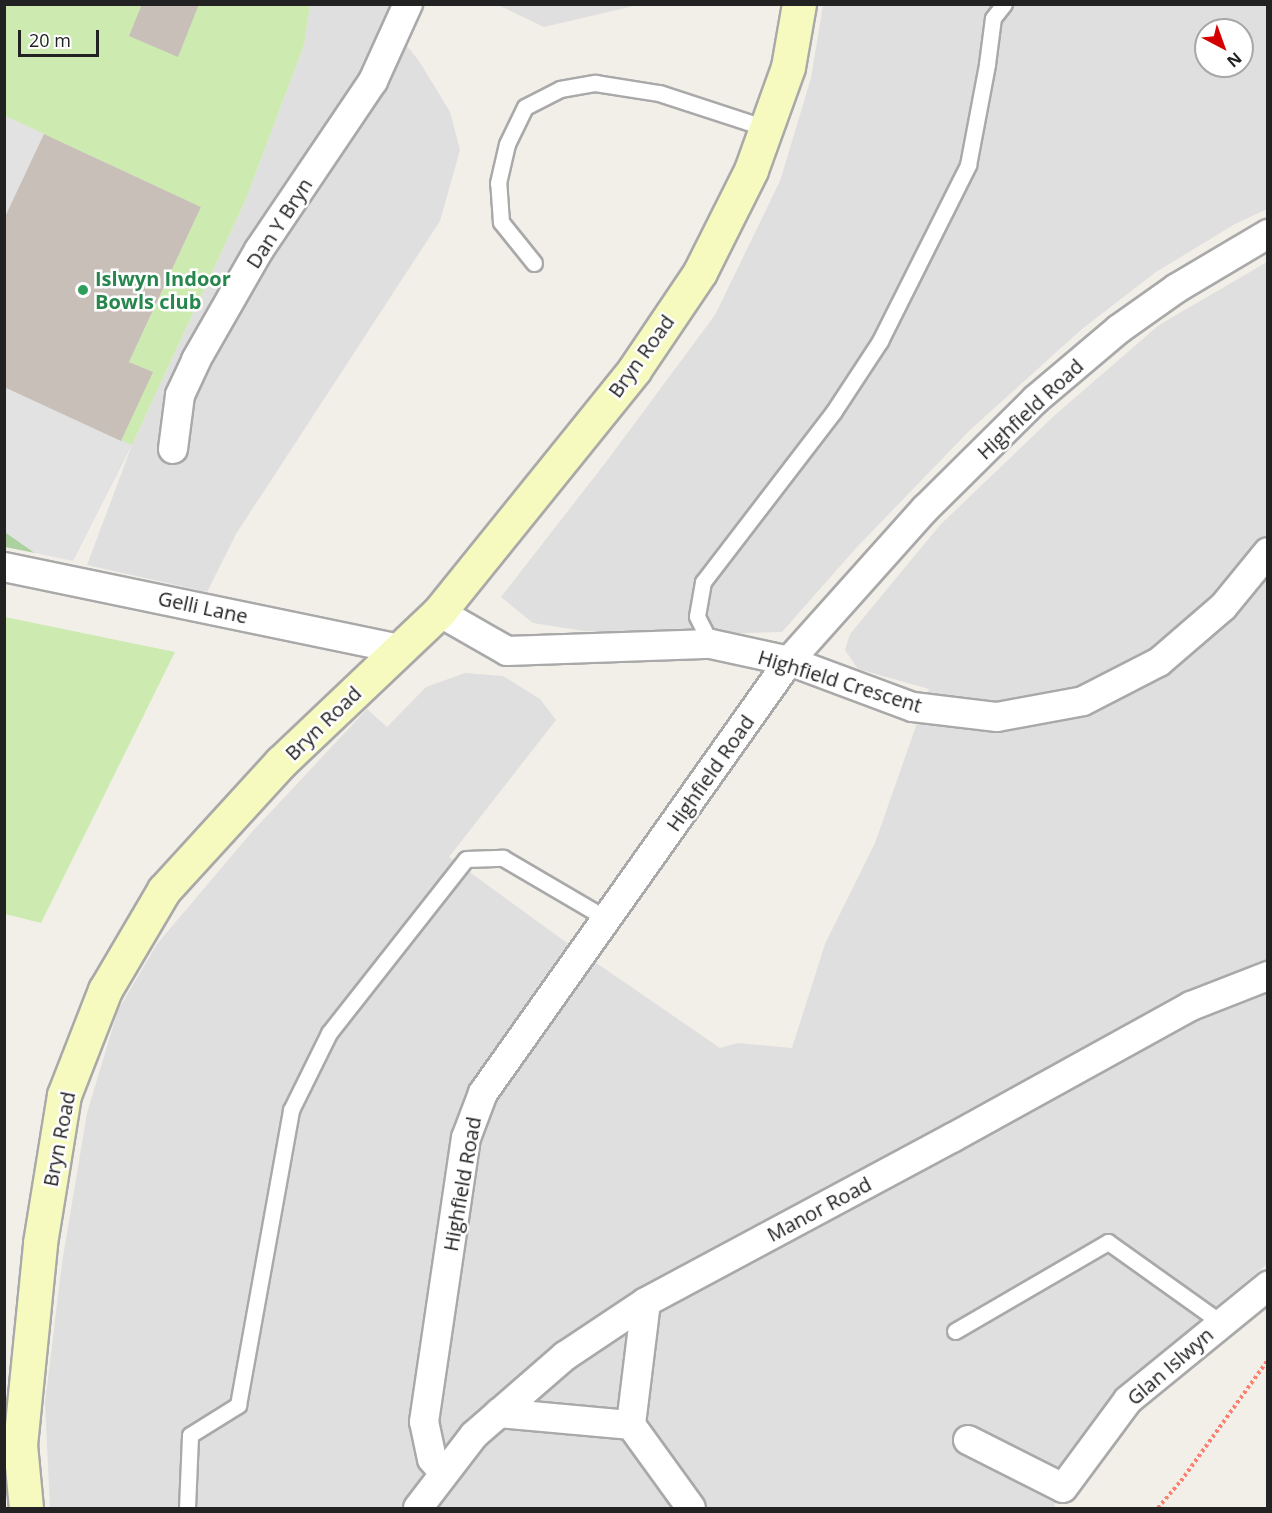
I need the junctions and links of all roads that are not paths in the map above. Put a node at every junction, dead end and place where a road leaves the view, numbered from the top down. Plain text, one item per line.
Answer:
1 (408, 4) edge
2 (799, 4) edge
3 (1004, 4) edge
4 (766, 128) junction
5 (1268, 234) edge
6 (534, 263) dead end
7 (172, 449) dead end
8 (1268, 552) edge
9 (4, 567) edge
10 (439, 612) junction
11 (711, 644) junction
12 (400, 649) junction
13 (789, 662) junction
14 (607, 919) junction
15 (1268, 976) edge
16 (1268, 1286) edge
17 (646, 1302) junction
18 (1220, 1322) junction
19 (955, 1331) dead end
20 (499, 1413) junction
21 (631, 1425) junction
22 (968, 1440) dead end
23 (443, 1472) junction
24 (26, 1509) edge
25 (187, 1509) edge
26 (418, 1509) edge
27 (691, 1509) edge

1 - 7 street, Dan Y Bryn
2 - 4 street, Bryn Road
3 - 11 lane
4 - 6 lane
4 - 10 street, Bryn Road
5 - 13 street, Highfield Road
8 - 13 street, Highfield Crescent
9 - 12 street, Gelli Lane
10 - 11 street, Highfield Crescent
10 - 12 street, Bryn Road
11 - 13 street, Highfield Crescent
12 - 24 street, Bryn Road
13 - 14 street, Highfield Road
14 - 23 street, Highfield Road
14 - 25 lane
15 - 17 street, Manor Road
16 - 18 street, Glan Islwyn
17 - 20 street, Manor Road
17 - 21 street
18 - 19 lane
18 - 22 street, Glan Islwyn
20 - 21 street
20 - 23 street, Manor Road
21 - 27 street
23 - 26 street, Manor Road

